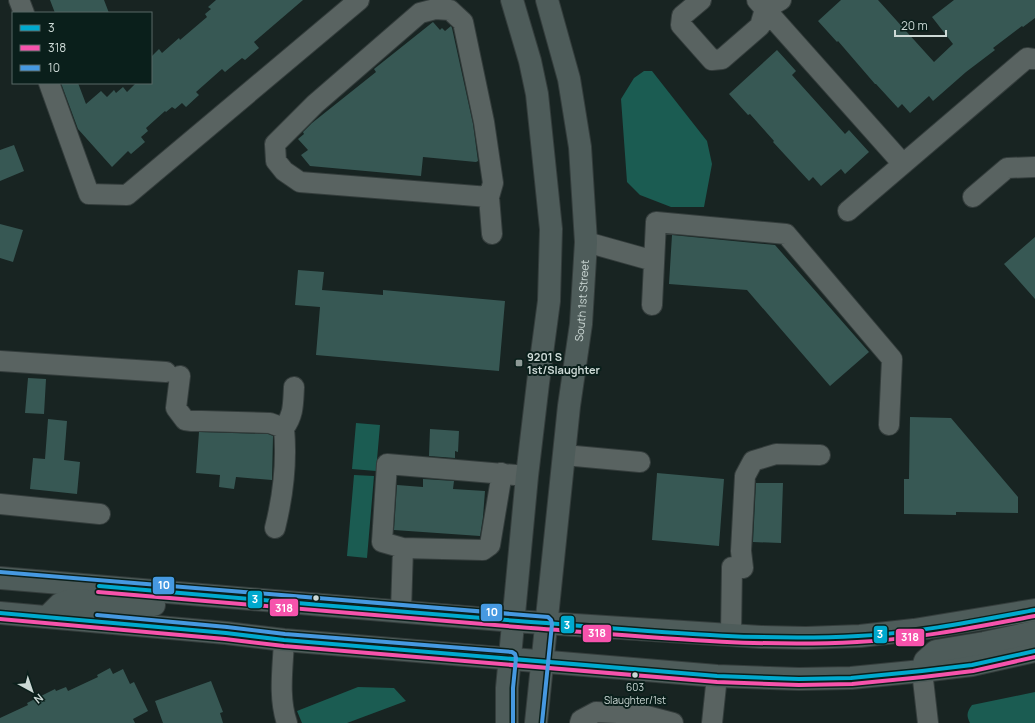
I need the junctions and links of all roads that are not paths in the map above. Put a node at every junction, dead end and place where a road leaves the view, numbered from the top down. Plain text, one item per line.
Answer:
1 (19, 0) edge
2 (359, 0) edge
3 (512, 0) edge
4 (547, 0) edge
5 (700, 0) edge
6 (768, 3) edge
7 (24, 12) edge
8 (1035, 59) edge
9 (49, 84) edge
10 (903, 164) junction
11 (1035, 167) edge
12 (489, 197) junction
13 (973, 197) dead end
14 (848, 211) dead end
15 (551, 229) junction
16 (492, 234) dead end
17 (586, 242) junction
18 (654, 262) junction
19 (652, 305) dead end
20 (0, 361) edge
21 (294, 387) dead end
22 (889, 425) dead end
23 (284, 428) junction
24 (820, 454) dead end
25 (564, 455) junction
26 (640, 462) dead end
27 (502, 473) junction
28 (527, 476) junction
29 (0, 504) edge
30 (100, 514) dead end
31 (275, 528) dead end
32 (403, 548) junction
33 (0, 578) edge
34 (228, 597) junction
35 (1035, 610) edge
36 (401, 611) junction
37 (0, 613) edge
38 (47, 617) junction
39 (513, 621) junction
40 (546, 623) junction
41 (914, 630) junction
42 (1035, 632) edge
43 (731, 635) junction
44 (284, 640) junction
45 (1035, 651) edge
46 (510, 658) junction
47 (541, 661) junction
48 (922, 671) junction
49 (717, 676) junction
50 (287, 723) edge
51 (507, 723) edge
52 (536, 723) edge
53 (580, 723) edge
54 (673, 723) edge
55 (710, 723) edge
56 (927, 723) edge

1 - 7 lane
2 - 9 lane
3 - 15 main road
4 - 17 main road, South 1st Street
5 - 6 lane
6 - 10 lane
8 - 10 lane
10 - 14 lane
11 - 13 lane
12 - 12 lane
12 - 16 lane
15 - 17 main road
15 - 28 main road
17 - 18 lane
17 - 25 main road, South 1st Street
18 - 19 lane
18 - 22 lane
20 - 23 lane
21 - 23 lane
23 - 31 lane
24 - 43 lane
25 - 26 lane
25 - 40 main road, South 1st Street
27 - 28 lane
27 - 32 lane
27 - 32 lane
28 - 39 main road
29 - 30 lane
32 - 36 lane
33 - 34 main road
34 - 36 main road
34 - 38 main road
35 - 41 main road
36 - 39 main road
37 - 38 main road
38 - 44 main road
39 - 40 main road
39 - 46 main road
40 - 43 main road
40 - 47 main road, South 1st Street
41 - 43 main road
41 - 48 main road
42 - 48 main road
44 - 46 main road
44 - 50 lane
45 - 48 main road
46 - 47 main road
46 - 51 main road
47 - 49 main road
47 - 52 main road, South 1st Street
48 - 49 main road
48 - 56 lane
49 - 55 lane
53 - 54 lane

